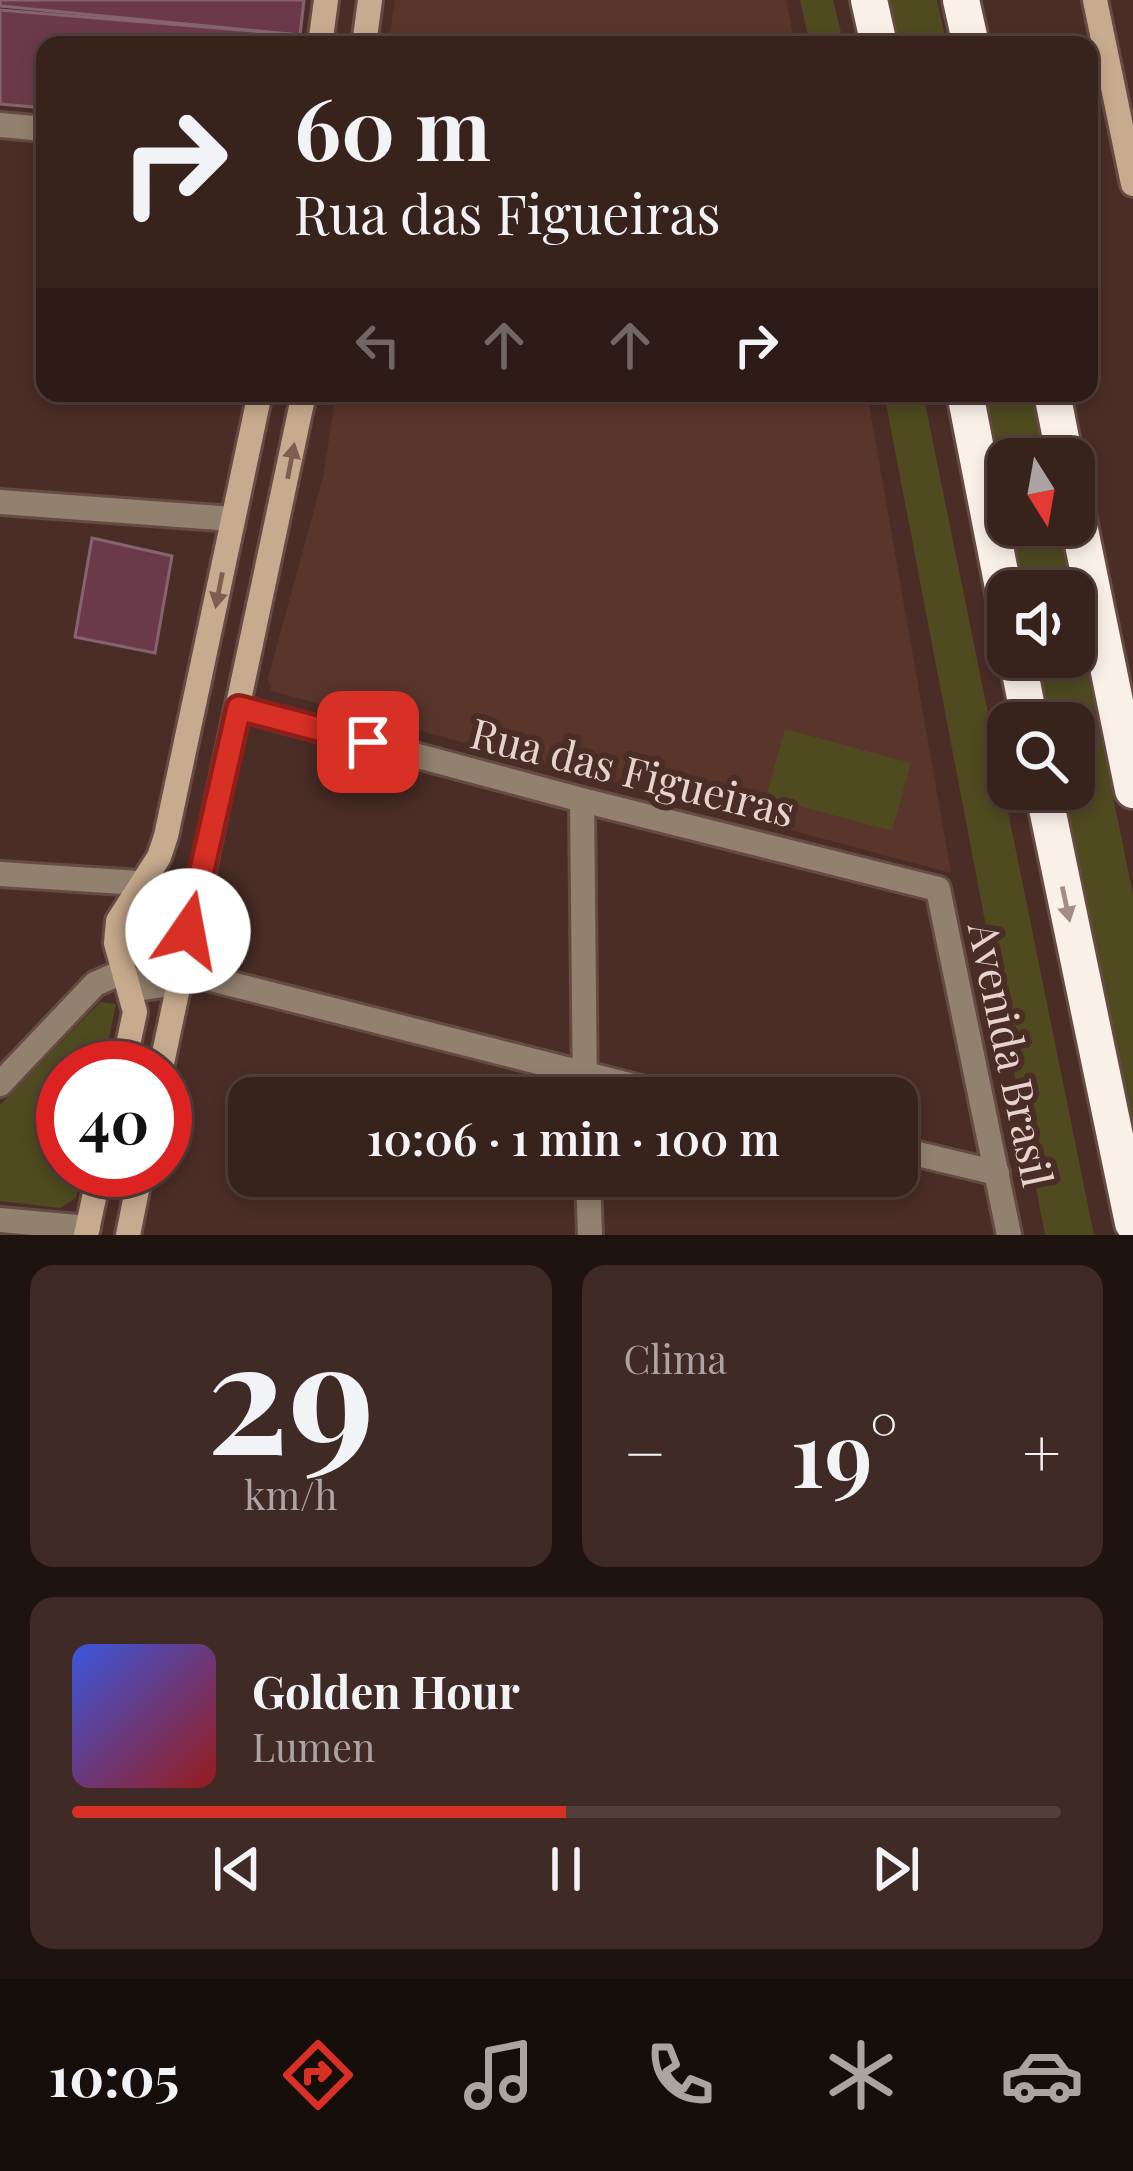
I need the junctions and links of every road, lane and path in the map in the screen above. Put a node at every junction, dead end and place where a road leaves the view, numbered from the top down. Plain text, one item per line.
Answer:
1 (326, 0) edge
2 (370, 0) edge
3 (869, 0) edge
4 (961, 0) edge
5 (1095, 0) edge
6 (321, 36) edge
7 (365, 36) edge
8 (877, 36) edge
9 (969, 36) edge
10 (0, 125) edge
11 (36, 128) edge
12 (1133, 184) edge
13 (258, 402) edge
14 (302, 402) edge
15 (967, 402) edge
16 (1054, 402) edge
17 (1062, 438) edge
18 (0, 502) edge
19 (232, 519) junction
20 (1083, 546) edge
21 (1000, 570) edge
22 (239, 708) junction
23 (1133, 790) edge
24 (582, 800) junction
25 (1047, 810) edge
26 (0, 874) edge
27 (140, 883) junction
28 (938, 889) joint
29 (196, 891) junction
30 (180, 971) junction
31 (122, 972) junction
32 (129, 1041) edge
33 (166, 1041) edge
34 (549, 1077) edge
35 (584, 1077) edge
36 (0, 1084) edge
37 (918, 1155) edge
38 (997, 1173) junction
39 (94, 1197) edge
40 (136, 1197) edge
41 (589, 1197) edge
42 (0, 1220) edge
43 (1133, 1223) edge
44 (87, 1231) edge
45 (130, 1235) edge
46 (590, 1235) edge
47 (1009, 1235) edge

1 - 6 street
2 - 7 street
3 - 8 highway
4 - 9 highway
5 - 12 street
10 - 11 street
13 - 19 street
22 -> 14 street
15 - 21 highway
16 - 17 highway
18 - 19 street
19 -> 27 street
20 - 23 highway
22 - 24 street, Rua das Figueiras
22 - 29 street
24 - 28 street, Rua das Figueiras
24 - 35 street
25 -> 43 highway
26 - 27 street
27 - 29 street
27 - 31 street
28 - 38 street, Avenida Brasil
29 - 30 street
30 - 31 street
30 - 33 street
30 - 34 street
31 - 32 street
31 - 36 street
37 - 38 street
38 - 47 street, Avenida Brasil
39 - 44 street
40 - 45 street
41 - 46 street
42 - 44 street

